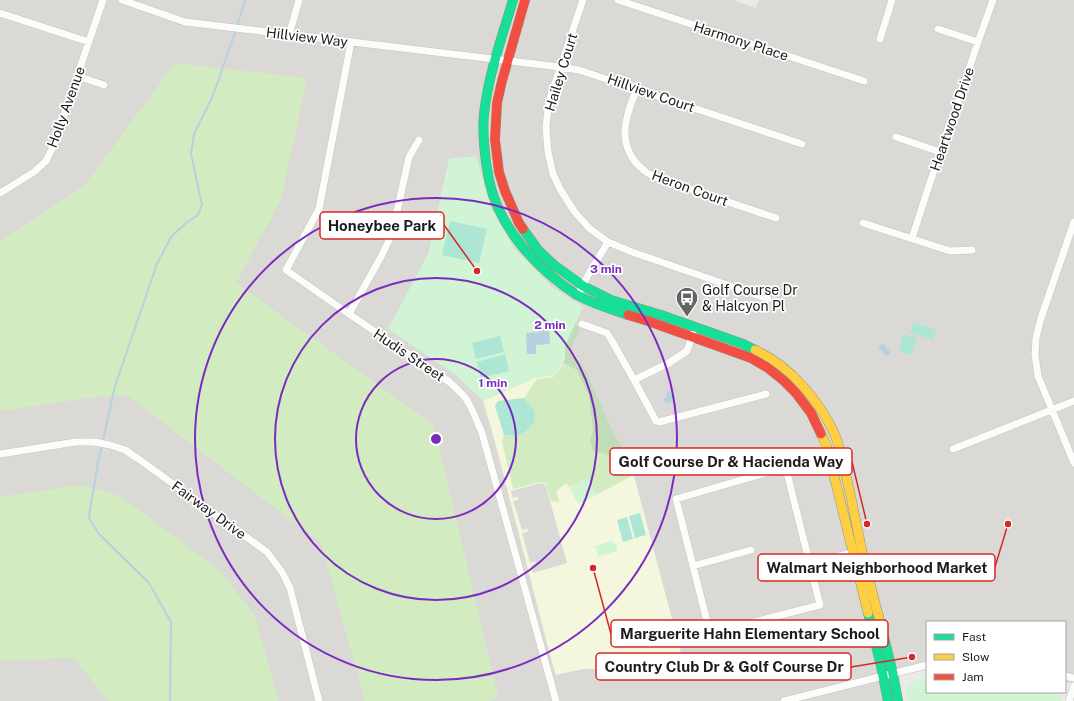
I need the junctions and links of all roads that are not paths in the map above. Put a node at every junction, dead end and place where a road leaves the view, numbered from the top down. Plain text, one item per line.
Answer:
1 (103, 0) edge
2 (122, 0) edge
3 (299, 0) edge
4 (513, 0) edge
5 (525, 0) edge
6 (583, 0) edge
7 (618, 0) edge
8 (892, 0) edge
9 (993, 0) edge
10 (0, 13) edge
11 (938, 30) dead end
12 (289, 35) junction
13 (880, 39) dead end
14 (89, 42) junction
15 (351, 42) junction
16 (978, 42) junction
17 (495, 60) junction
18 (508, 61) junction
19 (560, 66) junction
20 (77, 76) junction
21 (864, 81) dead end
22 (104, 86) dead end
23 (637, 89) junction
24 (896, 137) dead end
25 (419, 140) dead end
26 (802, 144) dead end
27 (940, 152) junction
28 (0, 193) edge
29 (776, 218) dead end
30 (1074, 222) edge
31 (863, 223) dead end
32 (912, 238) junction
33 (608, 242) junction
34 (972, 250) dead end
35 (583, 286) junction
36 (578, 295) junction
37 (768, 299) dead end
38 (349, 314) junction
39 (582, 324) dead end
40 (694, 332) junction
41 (634, 380) junction
42 (766, 394) dead end
43 (1074, 401) edge
44 (1052, 410) junction
45 (953, 449) dead end
46 (0, 454) edge
47 (1074, 463) edge
48 (751, 550) dead end
49 (852, 553) junction
50 (810, 563) junction
51 (693, 566) junction
52 (926, 665) edge
53 (893, 674) junction
54 (883, 676) junction
55 (1071, 690) edge
56 (319, 701) edge
57 (556, 701) edge
58 (784, 701) edge
59 (888, 701) edge
60 (898, 701) edge
61 (1069, 701) edge

1 - 14 street, Holly Avenue
2 - 12 street, Hillview Way
3 - 12 street
4 - 17 street
5 - 18 street
6 - 19 street, Hailey Court
7 - 21 street, Harmony Place
8 - 13 street
9 - 16 street, Heartwood Drive
10 - 14 street
11 - 16 street
12 - 15 street, Hillview Way
14 - 20 street, Holly Avenue
15 - 17 street, Hillview Way
15 - 38 street, Hudis Street
16 - 27 street, Heartwood Drive
17 - 18 street, Hillview Court
17 - 36 street
18 - 19 street, Hillview Court
18 - 35 street
19 - 23 street, Hillview Court
19 - 33 street, Hailey Court
20 - 22 street
20 - 28 street, Holly Avenue
23 - 26 street, Hillview Court
23 - 29 street, Heron Court
24 - 27 street
25 - 38 street
27 - 32 street, Heartwood Drive
30 - 44 street
31 - 32 street
32 - 34 street
33 - 35 street
33 - 37 street, Hailey Court
35 - 36 street
35 - 40 street
36 - 40 street
38 - 57 street, Hudis Street
39 - 41 street
40 - 41 street
40 - 49 street
40 - 53 street
41 - 42 street
43 - 44 street
44 - 45 street
44 - 47 street
46 - 56 street, Fairway Drive
48 - 51 street
49 - 50 street
49 - 54 street
50 - 51 street
50 - 51 street
52 - 53 street
53 - 54 street
53 - 60 street
54 - 58 street
54 - 59 street
55 - 61 street

